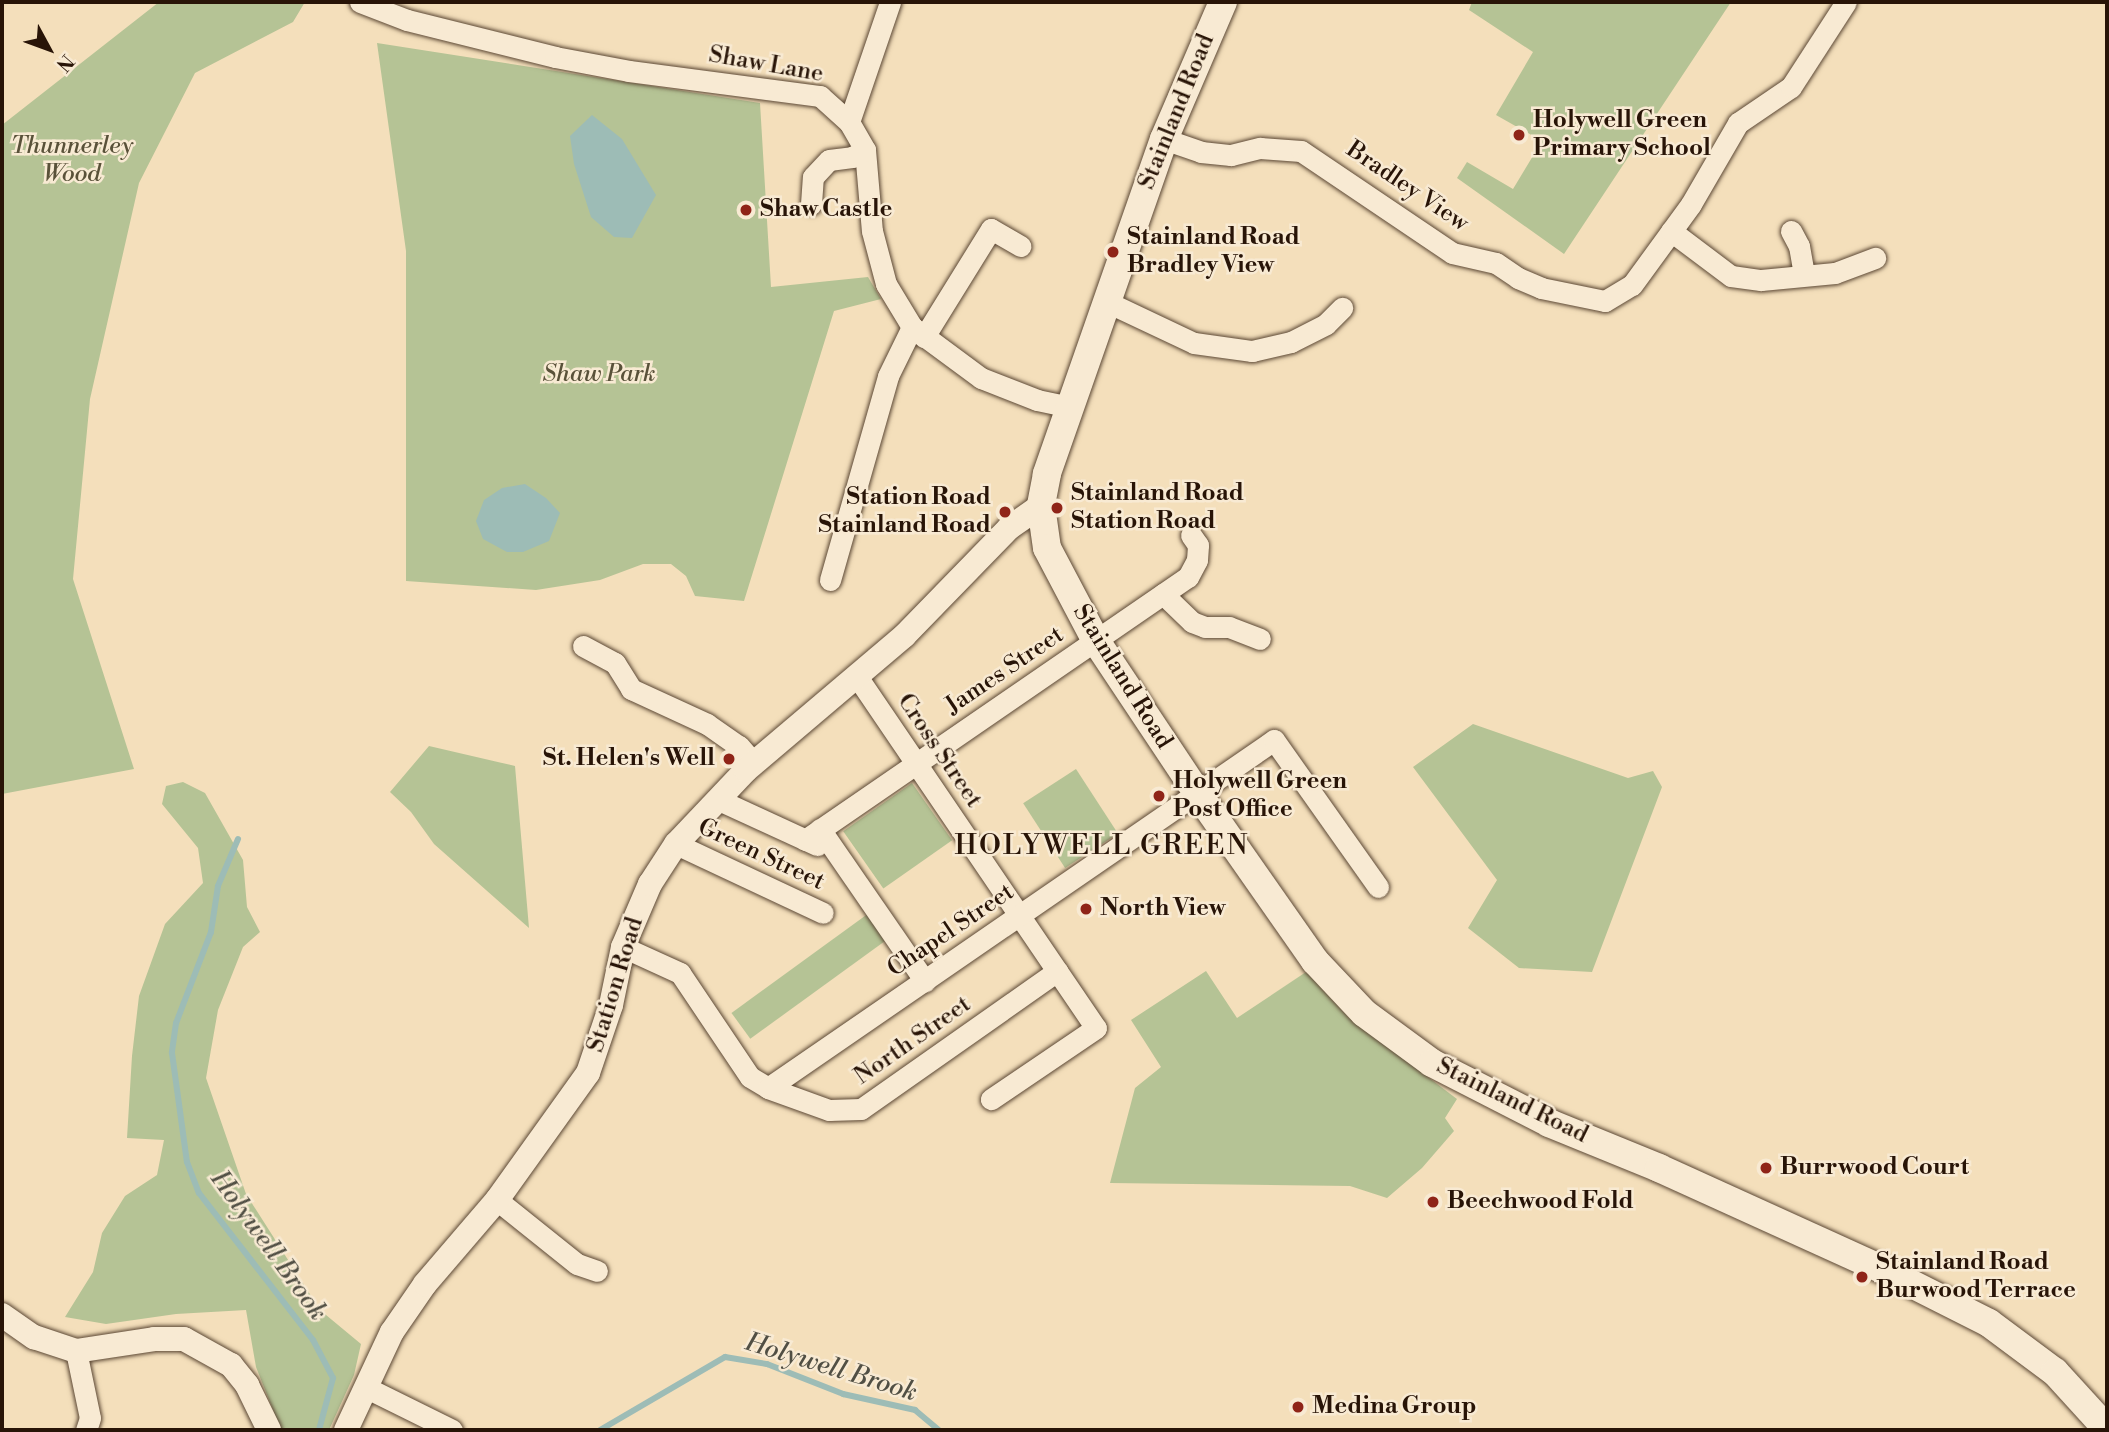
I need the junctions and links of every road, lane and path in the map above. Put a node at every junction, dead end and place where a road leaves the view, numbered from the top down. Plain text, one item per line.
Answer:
1 (360, 2) edge
2 (890, 2) edge
3 (1223, 2) edge
4 (1846, 2) edge
5 (849, 122) junction
6 (1164, 139) junction
7 (865, 150) junction
8 (811, 204) dead end
9 (1791, 230) dead end
10 (1671, 231) junction
11 (1021, 246) dead end
12 (1875, 258) dead end
13 (1804, 275) junction
14 (1104, 301) junction
15 (1342, 308) dead end
16 (918, 332) junction
17 (1070, 407) junction
18 (1041, 506) junction
19 (1191, 535) dead end
20 (830, 580) dead end
21 (1163, 594) junction
22 (1260, 639) dead end
23 (1096, 641) junction
24 (583, 646) dead end
25 (858, 678) junction
26 (754, 763) junction
27 (916, 764) junction
28 (1198, 794) junction
29 (719, 800) junction
30 (813, 835) junction
31 (676, 844) junction
32 (1378, 887) dead end
33 (823, 913) dead end
34 (1020, 916) junction
35 (624, 947) junction
36 (1057, 971) junction
37 (925, 981) junction
38 (759, 1082) junction
39 (991, 1099) dead end
40 (497, 1200) junction
41 (597, 1271) dead end
42 (2, 1315) edge
43 (76, 1350) junction
44 (365, 1387) junction
45 (2106, 1425) edge
46 (86, 1430) edge
47 (269, 1430) edge
48 (346, 1430) edge
49 (452, 1430) edge

1 - 5 street, Shaw Lane
2 - 5 street
3 - 6 main road, Stainland Road
4 - 10 street, Bradley View
5 - 7 street, Shaw Lane
6 - 10 street, Bradley View
6 - 14 main road, Stainland Road
7 - 8 street
7 - 16 street, Shaw Lane
9 - 13 street
10 - 13 street
11 - 16 street
12 - 13 street
14 - 15 street
14 - 17 main road, Stainland Road
16 - 17 street, Shaw Lane
16 - 20 street
17 - 18 main road, Stainland Road
18 - 23 main road, Stainland Road
18 - 25 street, Station Road
19 - 21 street, James Street
21 - 22 street
21 - 23 street, James Street
23 - 27 street, James Street
23 - 28 main road, Stainland Road
24 - 26 street
25 - 26 street, Station Road
25 - 27 street, Cross Street
26 - 29 street, Station Road
27 - 30 street, James Street
27 - 34 street, Cross Street
28 - 32 street, Chapel Street
28 - 34 street, Chapel Street
28 - 45 main road, Stainland Road
29 - 30 street
29 - 31 street, Station Road
30 - 37 street
31 - 33 street, Green Street
31 - 35 street, Station Road
34 - 36 street, Cross Street
34 - 37 street, Chapel Street
35 - 38 street
35 - 40 street, Station Road
36 - 38 street, North Street
36 - 39 street, Cross Street
37 - 38 street, Chapel Street
40 - 41 street
40 - 44 street, Station Road
42 - 43 street
43 - 46 street
43 - 47 street
44 - 48 street, Station Road
44 - 49 street

